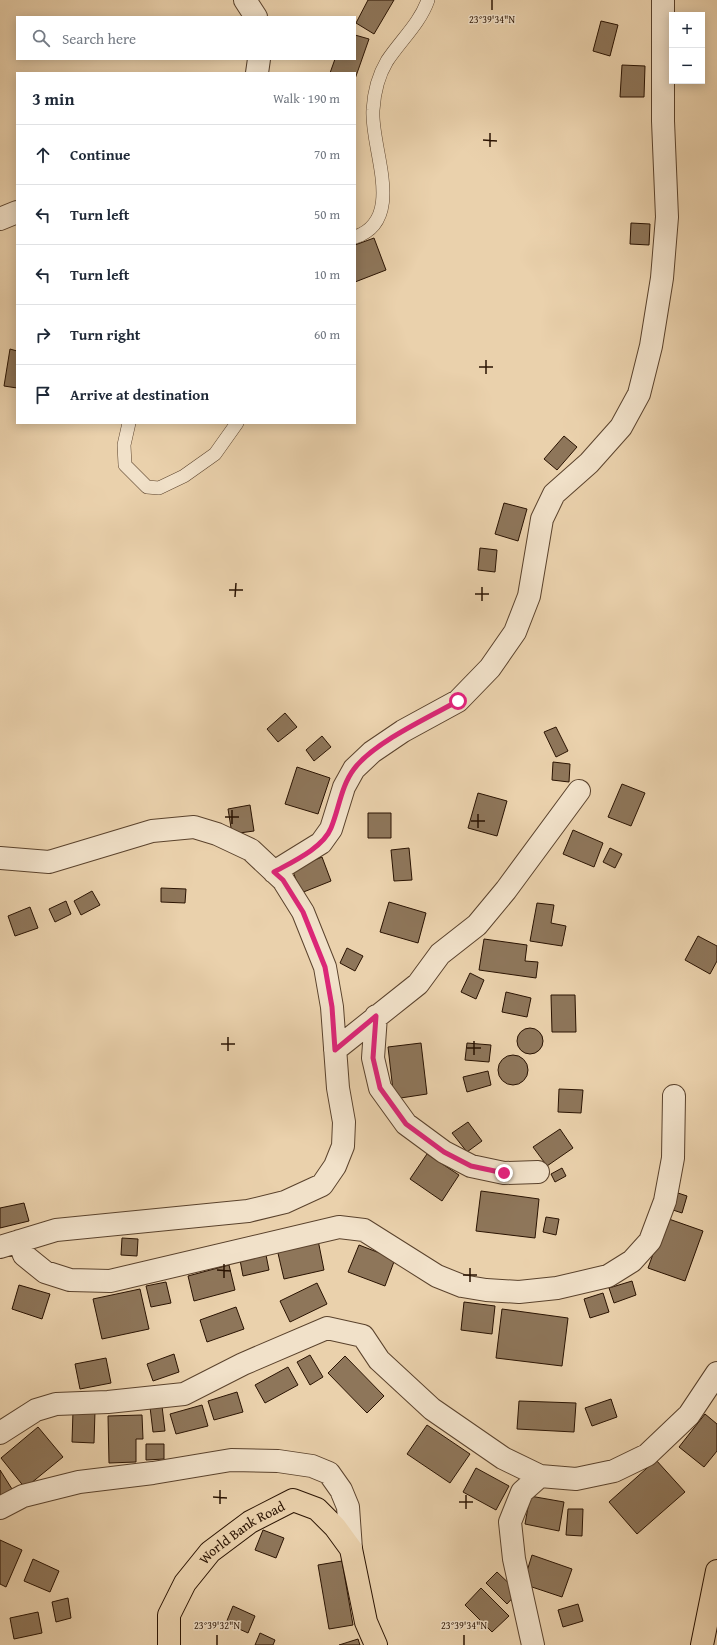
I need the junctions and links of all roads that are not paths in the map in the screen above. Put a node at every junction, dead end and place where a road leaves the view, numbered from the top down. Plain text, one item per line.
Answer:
1 (245, 0) edge
2 (428, 0) edge
3 (663, 0) edge
4 (255, 16) edge
5 (259, 60) edge
6 (257, 72) edge
7 (356, 237) edge
8 (128, 424) edge
9 (236, 424) edge
10 (579, 791) dead end
11 (0, 858) edge
12 (274, 872) junction
13 (376, 1016) junction
14 (335, 1050) junction
15 (674, 1096) dead end
16 (538, 1172) dead end
17 (9, 1244) edge
18 (717, 1373) edge
19 (0, 1433) edge
20 (540, 1476) junction
21 (0, 1508) edge
22 (351, 1550) junction
23 (717, 1571) edge
24 (169, 1645) edge
25 (376, 1645) edge
26 (533, 1645) edge
27 (702, 1645) edge

1 - 4 street
2 - 7 lane
3 - 12 street
5 - 6 street
8 - 9 lane
10 - 13 street
11 - 12 street
12 - 14 street
13 - 14 street
13 - 16 street
14 - 17 street
15 - 17 street
18 - 20 street
19 - 20 street
20 - 26 street
21 - 22 street
22 - 24 main road, World Bank Road
22 - 25 main road, World Bank Road
23 - 27 main road

